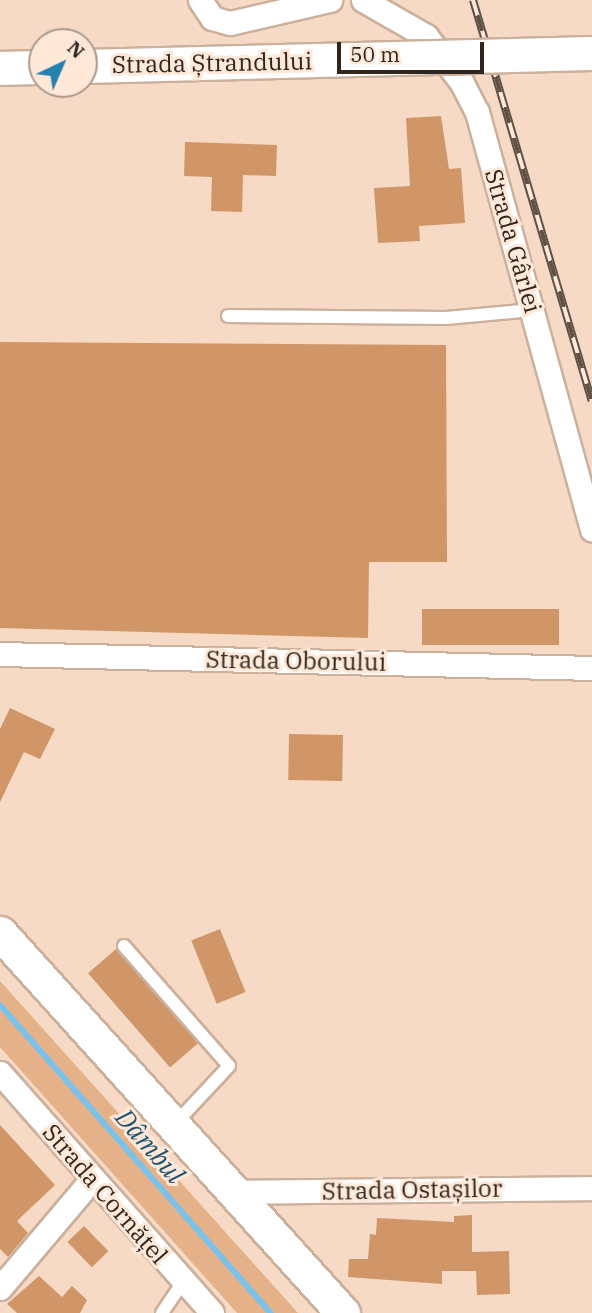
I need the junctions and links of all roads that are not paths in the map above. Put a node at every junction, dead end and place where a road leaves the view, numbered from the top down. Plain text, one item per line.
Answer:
1 (200, 0) edge
2 (330, 0) edge
3 (363, 0) edge
4 (592, 53) edge
5 (98, 66) edge
6 (28, 67) edge
7 (0, 68) edge
8 (533, 310) junction
9 (228, 316) dead end
10 (592, 528) edge
11 (0, 654) edge
12 (592, 668) edge
13 (0, 933) edge
14 (124, 946) dead end
15 (0, 1073) edge
16 (173, 1127) junction
17 (92, 1179) junction
18 (592, 1188) edge
19 (231, 1192) junction
20 (183, 1282) junction
21 (0, 1289) edge
22 (162, 1313) edge
23 (212, 1313) edge
24 (343, 1313) edge

1 - 2 street
3 - 8 street, Strada Gârlei
4 - 5 main road, Strada Ștrandului, bridge
6 - 7 main road
8 - 9 lane
8 - 10 street, Strada Gârlei
11 - 12 street, Strada Oborului
13 - 16 main road
14 - 16 lane
15 - 17 street, Strada Cornățel
16 - 19 main road
17 - 20 street, Strada Cornățel
17 - 21 street
18 - 19 street, Strada Ostașilor
19 - 24 main road
20 - 22 lane
20 - 23 street, Strada Cornățel

